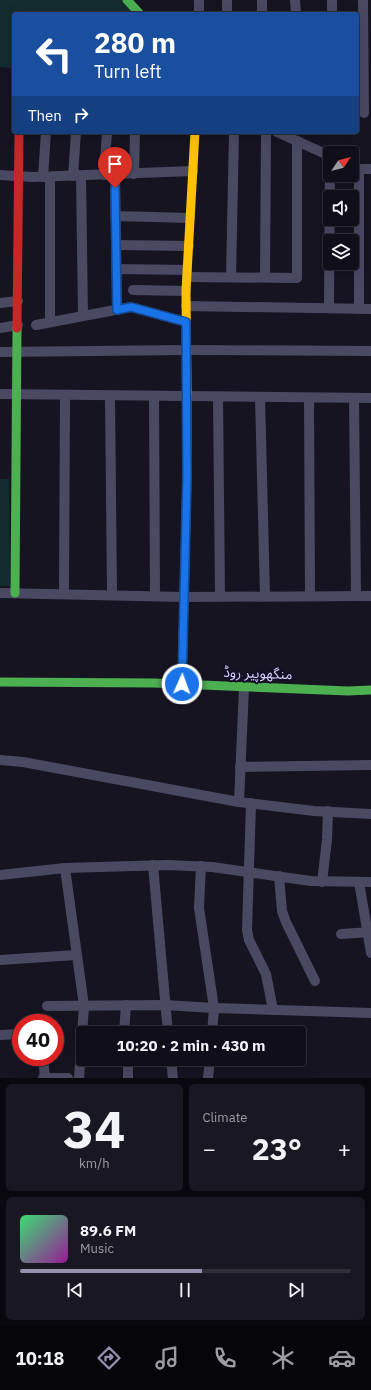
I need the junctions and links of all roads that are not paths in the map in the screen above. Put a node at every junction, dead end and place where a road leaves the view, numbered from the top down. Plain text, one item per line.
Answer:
1 (128, 0) edge
2 (199, 0) edge
3 (227, 0) edge
4 (262, 0) edge
5 (295, 0) edge
6 (332, 0) edge
7 (363, 0) edge
8 (138, 12) edge
9 (199, 12) edge
10 (227, 12) edge
11 (262, 12) edge
12 (296, 12) edge
13 (332, 12) edge
14 (364, 113) edge
15 (19, 134) edge
16 (46, 134) edge
17 (76, 134) edge
18 (107, 134) edge
19 (135, 134) edge
20 (195, 134) edge
21 (234, 134) edge
22 (266, 134) edge
23 (281, 134) edge
24 (297, 141) junction
25 (323, 153) edge
26 (359, 168) edge
27 (371, 169) edge
28 (193, 171) junction
29 (134, 174) junction
30 (0, 175) edge
31 (110, 175) junction
32 (18, 176) junction
33 (77, 176) junction
34 (46, 177) junction
35 (330, 182) edge
36 (355, 182) edge
37 (115, 216) junction
38 (190, 218) junction
39 (116, 245) junction
40 (189, 246) junction
41 (116, 269) junction
42 (187, 274) junction
43 (231, 277) junction
44 (265, 277) junction
45 (133, 290) dead end
46 (186, 290) junction
47 (18, 301) junction
48 (0, 303) edge
49 (186, 306) junction
50 (329, 308) junction
51 (359, 309) junction
52 (371, 309) edge
53 (117, 310) junction
54 (84, 316) junction
55 (50, 322) junction
56 (186, 322) junction
57 (18, 325) junction
58 (36, 325) dead end
59 (0, 328) edge
60 (186, 350) junction
61 (371, 351) edge
62 (0, 352) edge
63 (18, 352) junction
64 (0, 394) edge
65 (18, 394) junction
66 (66, 395) junction
67 (110, 396) junction
68 (154, 396) junction
69 (187, 397) junction
70 (218, 397) junction
71 (260, 397) junction
72 (309, 398) junction
73 (354, 398) junction
74 (371, 398) edge
75 (0, 593) edge
76 (15, 593) junction
77 (64, 594) junction
78 (112, 595) junction
79 (155, 596) junction
80 (220, 596) junction
81 (265, 596) junction
82 (310, 596) junction
83 (356, 596) junction
84 (371, 596) edge
85 (184, 597) junction
86 (0, 682) edge
87 (182, 684) junction
88 (244, 687) junction
89 (371, 690) edge
90 (0, 760) edge
91 (371, 765) edge
92 (240, 766) junction
93 (239, 802) junction
94 (251, 803) junction
95 (328, 811) junction
96 (371, 814) edge
97 (153, 866) junction
98 (201, 866) junction
99 (64, 868) junction
100 (249, 873) junction
101 (0, 875) edge
102 (279, 876) junction
103 (322, 882) junction
104 (359, 882) junction
105 (371, 882) edge
106 (369, 932) edge
107 (341, 934) dead end
108 (371, 953) edge
109 (76, 955) junction
110 (0, 960) edge
111 (315, 981) dead end
112 (126, 1005) junction
113 (165, 1005) junction
114 (47, 1006) dead end
115 (84, 1006) junction
116 (214, 1008) junction
117 (273, 1010) junction
118 (371, 1013) edge
119 (124, 1026) edge
120 (167, 1026) edge
121 (213, 1026) edge
122 (12, 1034) edge
123 (0, 1035) edge
124 (43, 1066) edge
125 (128, 1066) edge
126 (172, 1066) edge
127 (209, 1066) edge
128 (44, 1078) edge
129 (68, 1078) edge
130 (79, 1078) edge
131 (128, 1078) edge
132 (173, 1078) edge
133 (208, 1078) edge

1 - 8 street
2 - 9 street
3 - 10 street
4 - 11 street
5 - 12 street
6 - 13 street
7 - 14 street
15 - 32 street
16 - 34 street
17 - 33 street
18 - 31 street
19 - 29 street
20 - 28 street
21 - 43 street
22 - 44 street
23 - 24 street
24 - 25 street
24 - 44 street
26 - 27 street
28 - 29 street
28 - 38 street
29 - 31 street
30 - 32 street
31 - 33 street
31 - 37 street
32 - 34 street
32 - 47 street
33 - 34 street
33 - 54 street
34 - 55 street
35 - 50 street
36 - 51 street
37 - 38 street
37 - 39 street
38 - 40 street
39 - 40 street
39 - 41 street
40 - 42 street
41 - 42 street
41 - 53 street
42 - 43 street
42 - 46 street
43 - 44 street
45 - 46 street
46 - 49 street
47 - 48 street
47 - 57 street
49 - 50 street
49 - 56 street
50 - 51 street
51 - 52 street
53 - 54 street
53 - 56 street
54 - 55 street
55 - 58 street
56 - 60 street
57 - 59 street
57 - 63 street
60 - 61 street
60 - 63 street
60 - 69 street
62 - 63 street
63 - 65 street
64 - 65 street
65 - 66 street
65 - 76 street
66 - 67 street
66 - 77 street
67 - 68 street
67 - 78 street
68 - 69 street
68 - 79 street
69 - 70 street
69 - 85 street
70 - 71 street
70 - 80 street
71 - 72 street
71 - 81 street
72 - 73 street
72 - 82 street
73 - 74 street
73 - 83 street
75 - 76 street
76 - 77 street
77 - 78 street
78 - 79 street
79 - 85 street
80 - 81 street
80 - 85 street
81 - 82 street
82 - 83 street
83 - 84 street
85 - 87 street
86 - 87 street, منگھوپیر روڈ
87 - 88 street, منگھوپیر روڈ
88 - 89 street, منگھوپیر روڈ
88 - 92 street
90 - 93 street
91 - 92 street
92 - 93 street
93 - 94 street
94 - 95 street
94 - 100 street
95 - 96 street
95 - 103 street
97 - 98 street
97 - 99 street
97 - 113 street
98 - 100 street
98 - 116 street
99 - 101 street
99 - 109 street
100 - 102 street
100 - 117 street
102 - 103 street
102 - 111 street
103 - 104 street
104 - 105 street
104 - 106 street
106 - 107 street
106 - 108 street
109 - 110 street
109 - 115 street
112 - 113 street
112 - 115 street
112 - 119 street
113 - 116 street
113 - 120 street
114 - 115 street
115 - 130 street
116 - 117 street
116 - 121 street
117 - 118 street
122 - 123 street
124 - 128 street
125 - 131 street
126 - 132 street
127 - 133 street
128 - 129 street

